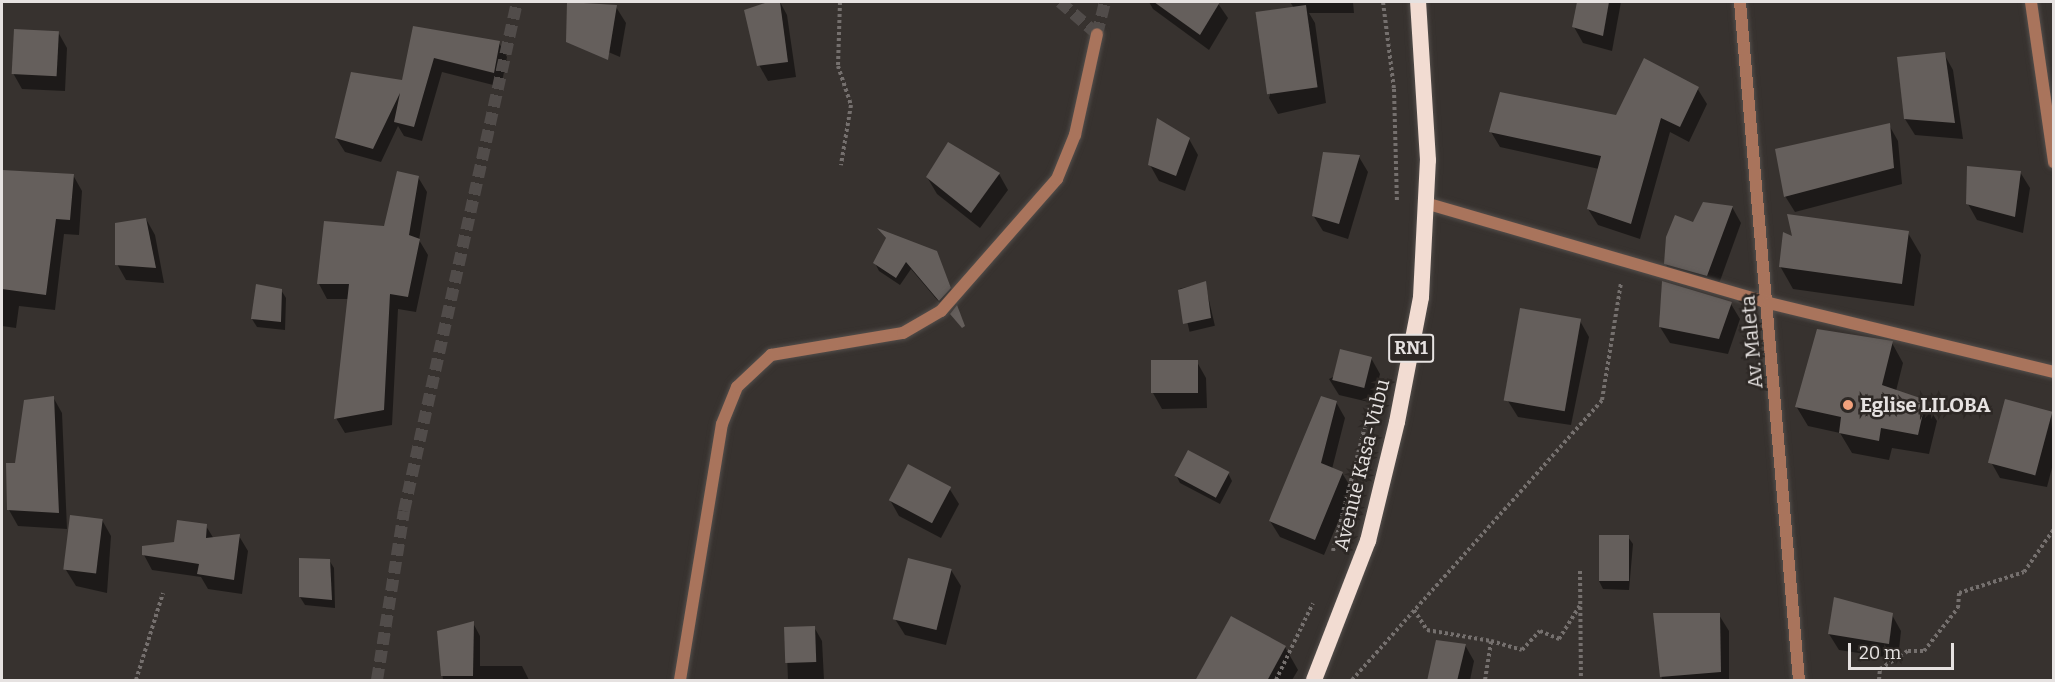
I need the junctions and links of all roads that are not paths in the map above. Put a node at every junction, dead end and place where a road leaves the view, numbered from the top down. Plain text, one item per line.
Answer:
1 (1418, 2) edge
2 (1740, 2) edge
3 (2031, 2) edge
4 (1097, 34) dead end
5 (2054, 162) edge
6 (1425, 203) junction
7 (1768, 303) junction
8 (2054, 372) edge
9 (680, 681) edge
10 (1314, 681) edge
11 (1799, 681) edge

1 - 6 highway, Avenue Kasa-Vubu / RN1
2 - 7 street, Av. Maleta
3 - 5 street
4 - 9 street
6 - 7 street
6 - 10 highway, Avenue Kasa-Vubu / RN1
7 - 8 street
7 - 11 street, Av. Maleta

